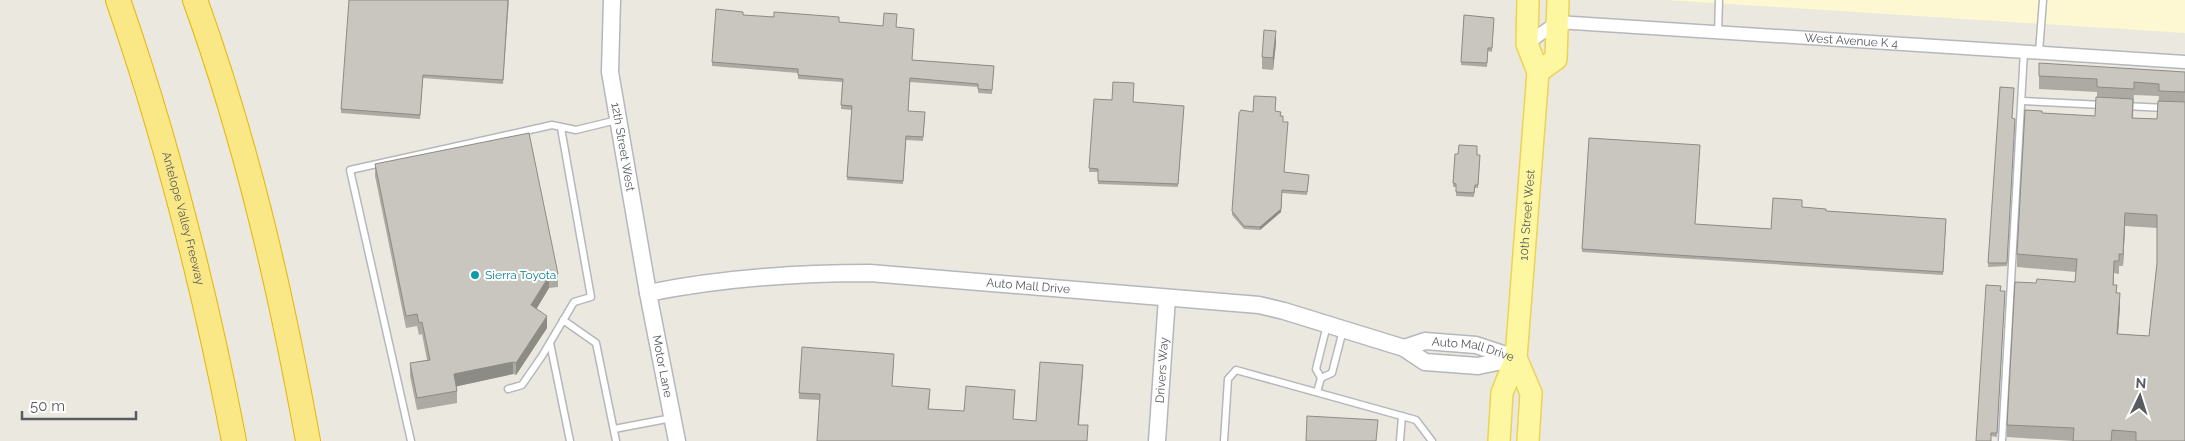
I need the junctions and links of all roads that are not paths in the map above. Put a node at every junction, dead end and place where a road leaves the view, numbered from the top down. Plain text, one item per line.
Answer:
1 (118, 0) edge
2 (195, 0) edge
3 (612, 0) edge
4 (1528, 0) edge
5 (1544, 0) edge
6 (1558, 0) edge
7 (1719, 0) edge
8 (2043, 0) edge
9 (1556, 22) junction
10 (1718, 32) junction
11 (1527, 44) junction
12 (2024, 51) junction
13 (2039, 52) junction
14 (2185, 62) edge
15 (1538, 72) junction
16 (2022, 101) junction
17 (2107, 105) edge
18 (2116, 106) edge
19 (2169, 109) edge
20 (618, 120) junction
21 (561, 128) junction
22 (648, 292) junction
23 (1167, 298) junction
24 (563, 320) junction
25 (1327, 324) junction
26 (1344, 329) junction
27 (550, 343) junction
28 (1516, 358) junction
29 (1321, 378) junction
30 (508, 389) dead end
31 (1317, 392) junction
32 (1402, 416) junction
33 (673, 418) junction
34 (614, 429) junction
35 (234, 441) edge
36 (308, 441) edge
37 (411, 441) edge
38 (570, 441) edge
39 (616, 441) edge
40 (677, 441) edge
41 (1157, 441) edge
42 (1224, 441) edge
43 (1400, 441) edge
44 (1432, 441) edge
45 (1499, 441) edge
46 (1528, 441) edge
47 (2002, 441) edge

1 - 35 highway, Antelope Valley Freeway
2 - 36 highway
3 - 20 street, 12th Street West
4 - 11 main road, 10th Street West
5 - 9 main road
6 - 9 main road
7 - 10 lane
8 - 13 lane
9 - 10 street, West Avenue K 4
9 - 11 street
9 - 15 main road
10 - 12 street, West Avenue K 4
11 - 15 main road, 10th Street West
12 - 13 street, West Avenue K 4
12 - 16 lane
13 - 14 street, West Avenue K 4
15 - 28 main road, 10th Street West
16 - 17 lane
16 - 47 lane
18 - 19 lane
20 - 21 lane
20 - 22 street, 12th Street West
21 - 24 lane
21 - 37 lane
22 - 23 street, Auto Mall Drive
22 - 33 street, Motor Lane
23 - 25 street, Auto Mall Drive
23 - 41 street, Drivers Way
24 - 27 lane
24 - 34 lane
25 - 26 street, Auto Mall Drive
25 - 29 lane
26 - 28 street, Auto Mall Drive
26 - 29 lane
27 - 30 lane
27 - 38 lane
28 - 45 main road, 10th Street West
28 - 46 main road, 10th Street West
29 - 31 lane
31 - 32 lane
31 - 42 lane
32 - 43 lane
32 - 44 lane
33 - 34 lane
33 - 40 street, Motor Lane
34 - 39 lane

